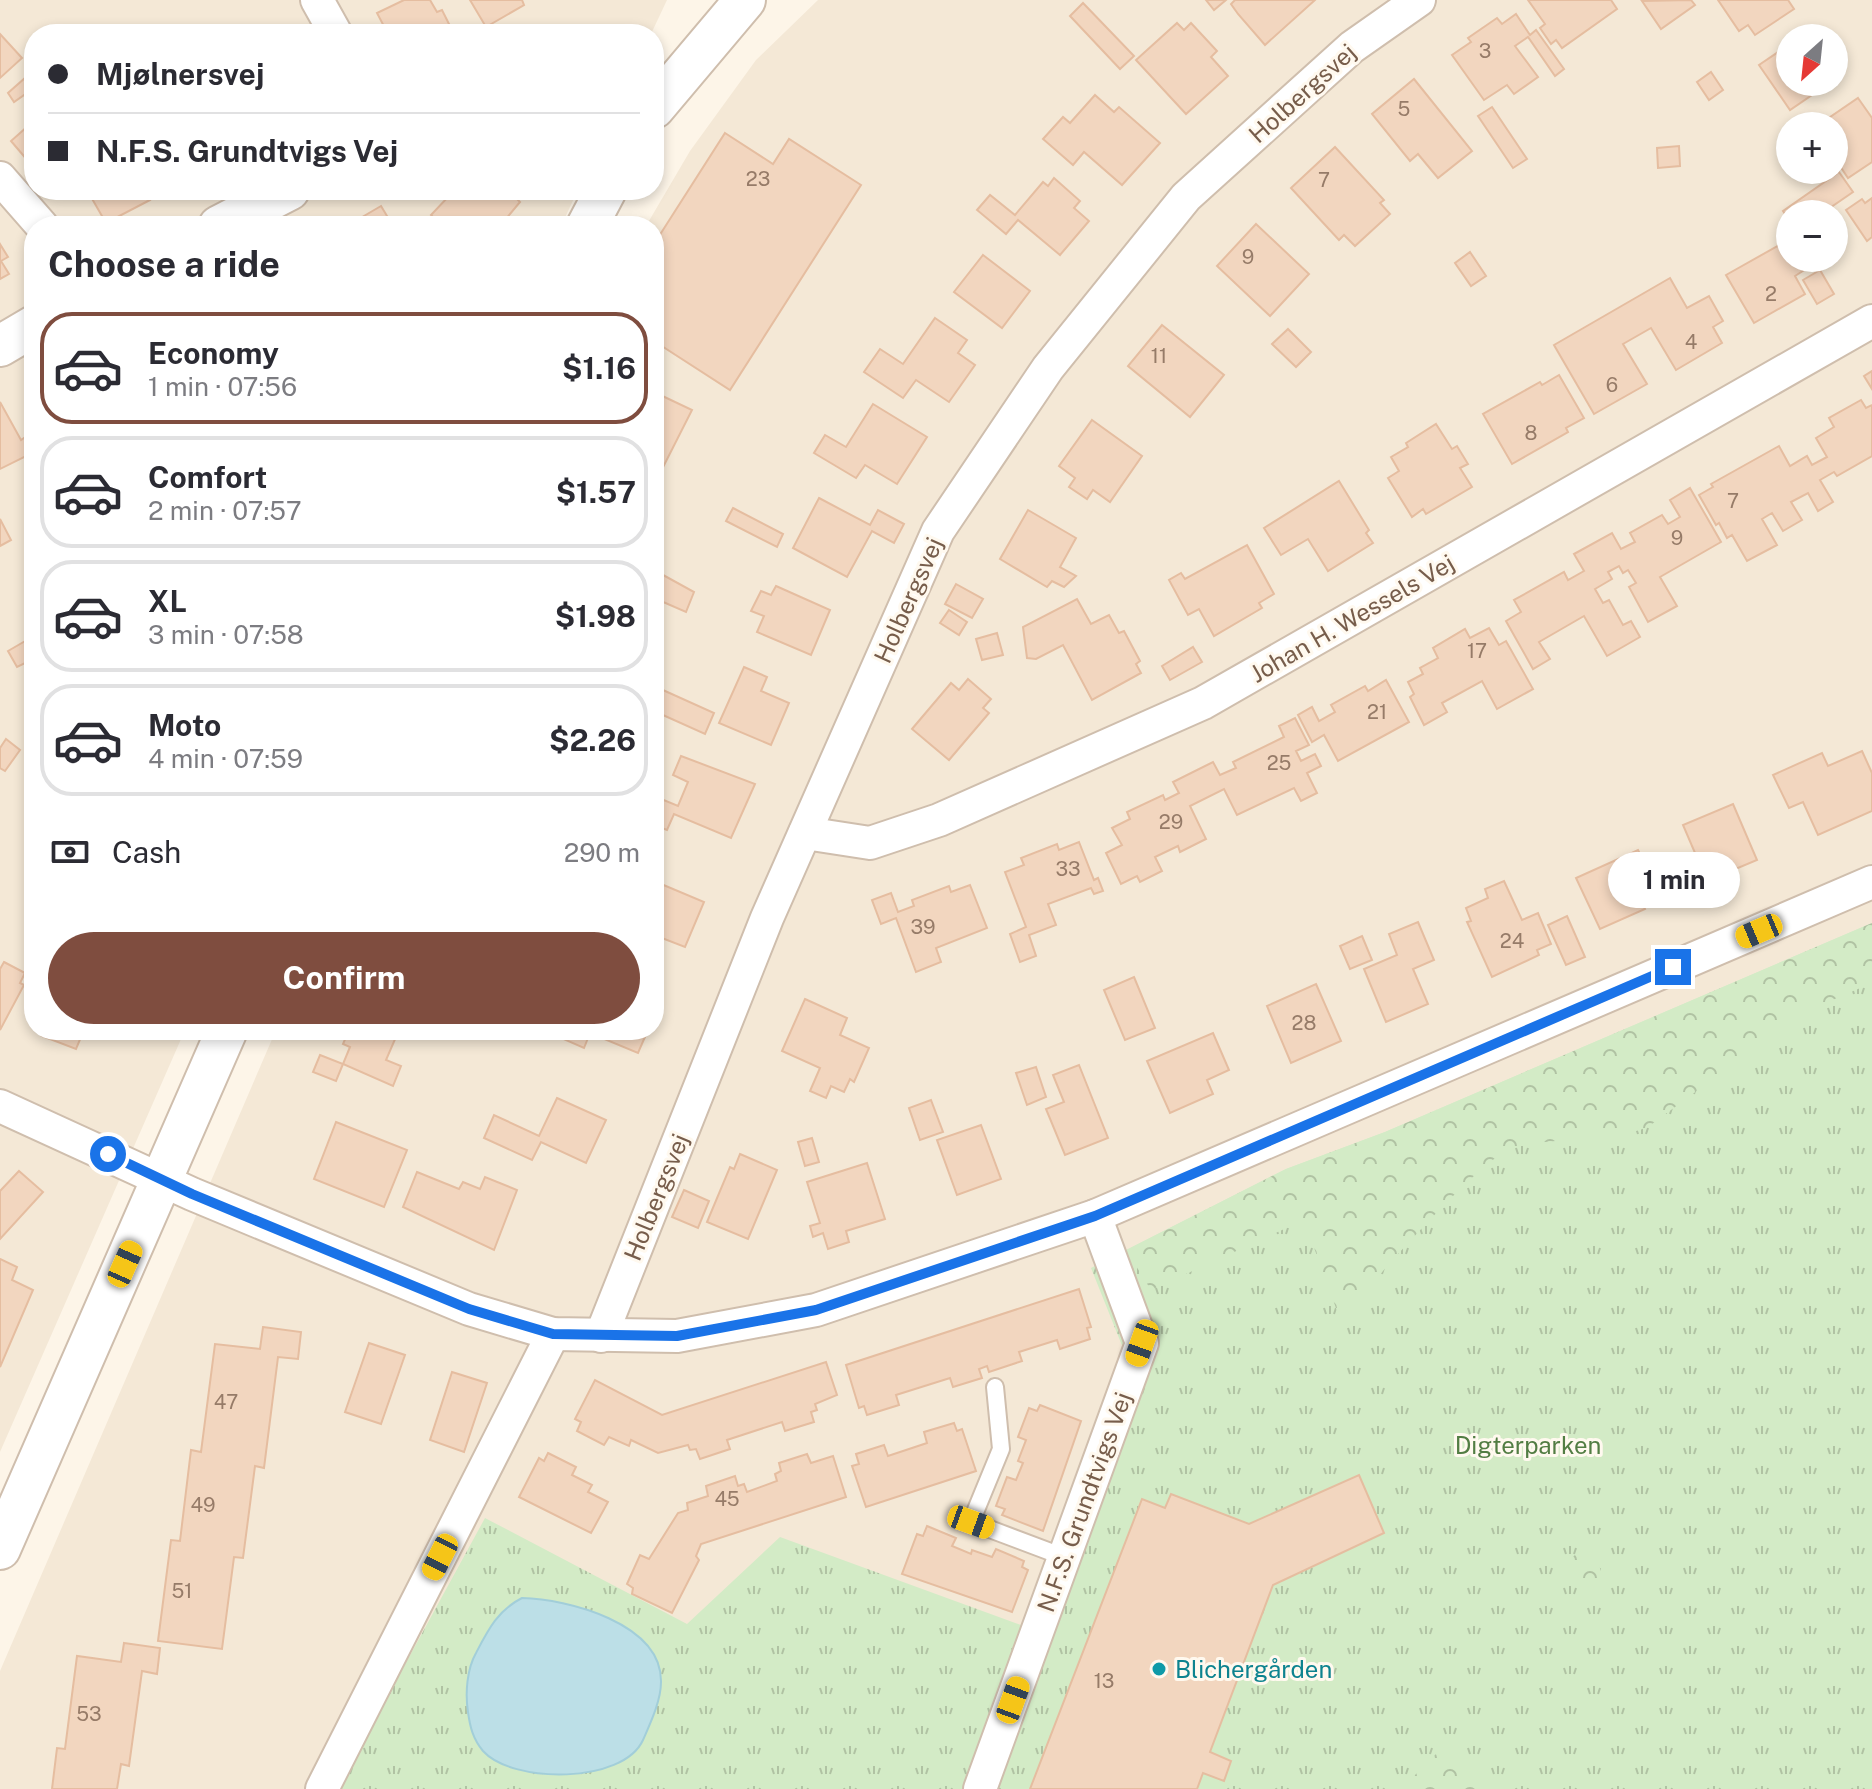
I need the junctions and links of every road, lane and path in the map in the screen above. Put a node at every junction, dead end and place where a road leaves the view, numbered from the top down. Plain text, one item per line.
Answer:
1 (317, 0) edge
2 (745, 0) edge
3 (1419, 0) edge
4 (330, 24) edge
5 (664, 96) edge
6 (0, 178) edge
7 (270, 200) edge
8 (33, 216) edge
9 (238, 216) edge
10 (1872, 321) edge
11 (24, 332) edge
12 (0, 346) edge
13 (805, 833) junction
14 (1872, 882) edge
15 (223, 1040) edge
16 (0, 1106) edge
17 (162, 1179) junction
18 (1095, 1216) junction
19 (553, 1334) junction
20 (601, 1336) junction
21 (995, 1387) dead end
22 (0, 1549) edge
23 (1064, 1557) junction
24 (322, 1789) edge
25 (980, 1789) edge

1 - 4 street
2 - 5 street
3 - 13 street, Holbergsvej
6 - 8 street
7 - 9 street
10 - 13 street, Johan H. Wessels Vej
11 - 12 street
13 - 20 street, Holbergsvej
14 - 18 street
15 - 17 street
16 - 17 street
17 - 19 street
17 - 22 street
18 - 20 street
18 - 23 street, N.F.S. Grundtvigs Vej
19 - 20 street
19 - 24 street
21 - 23 lane
23 - 25 street, N.F.S. Grundtvigs Vej

